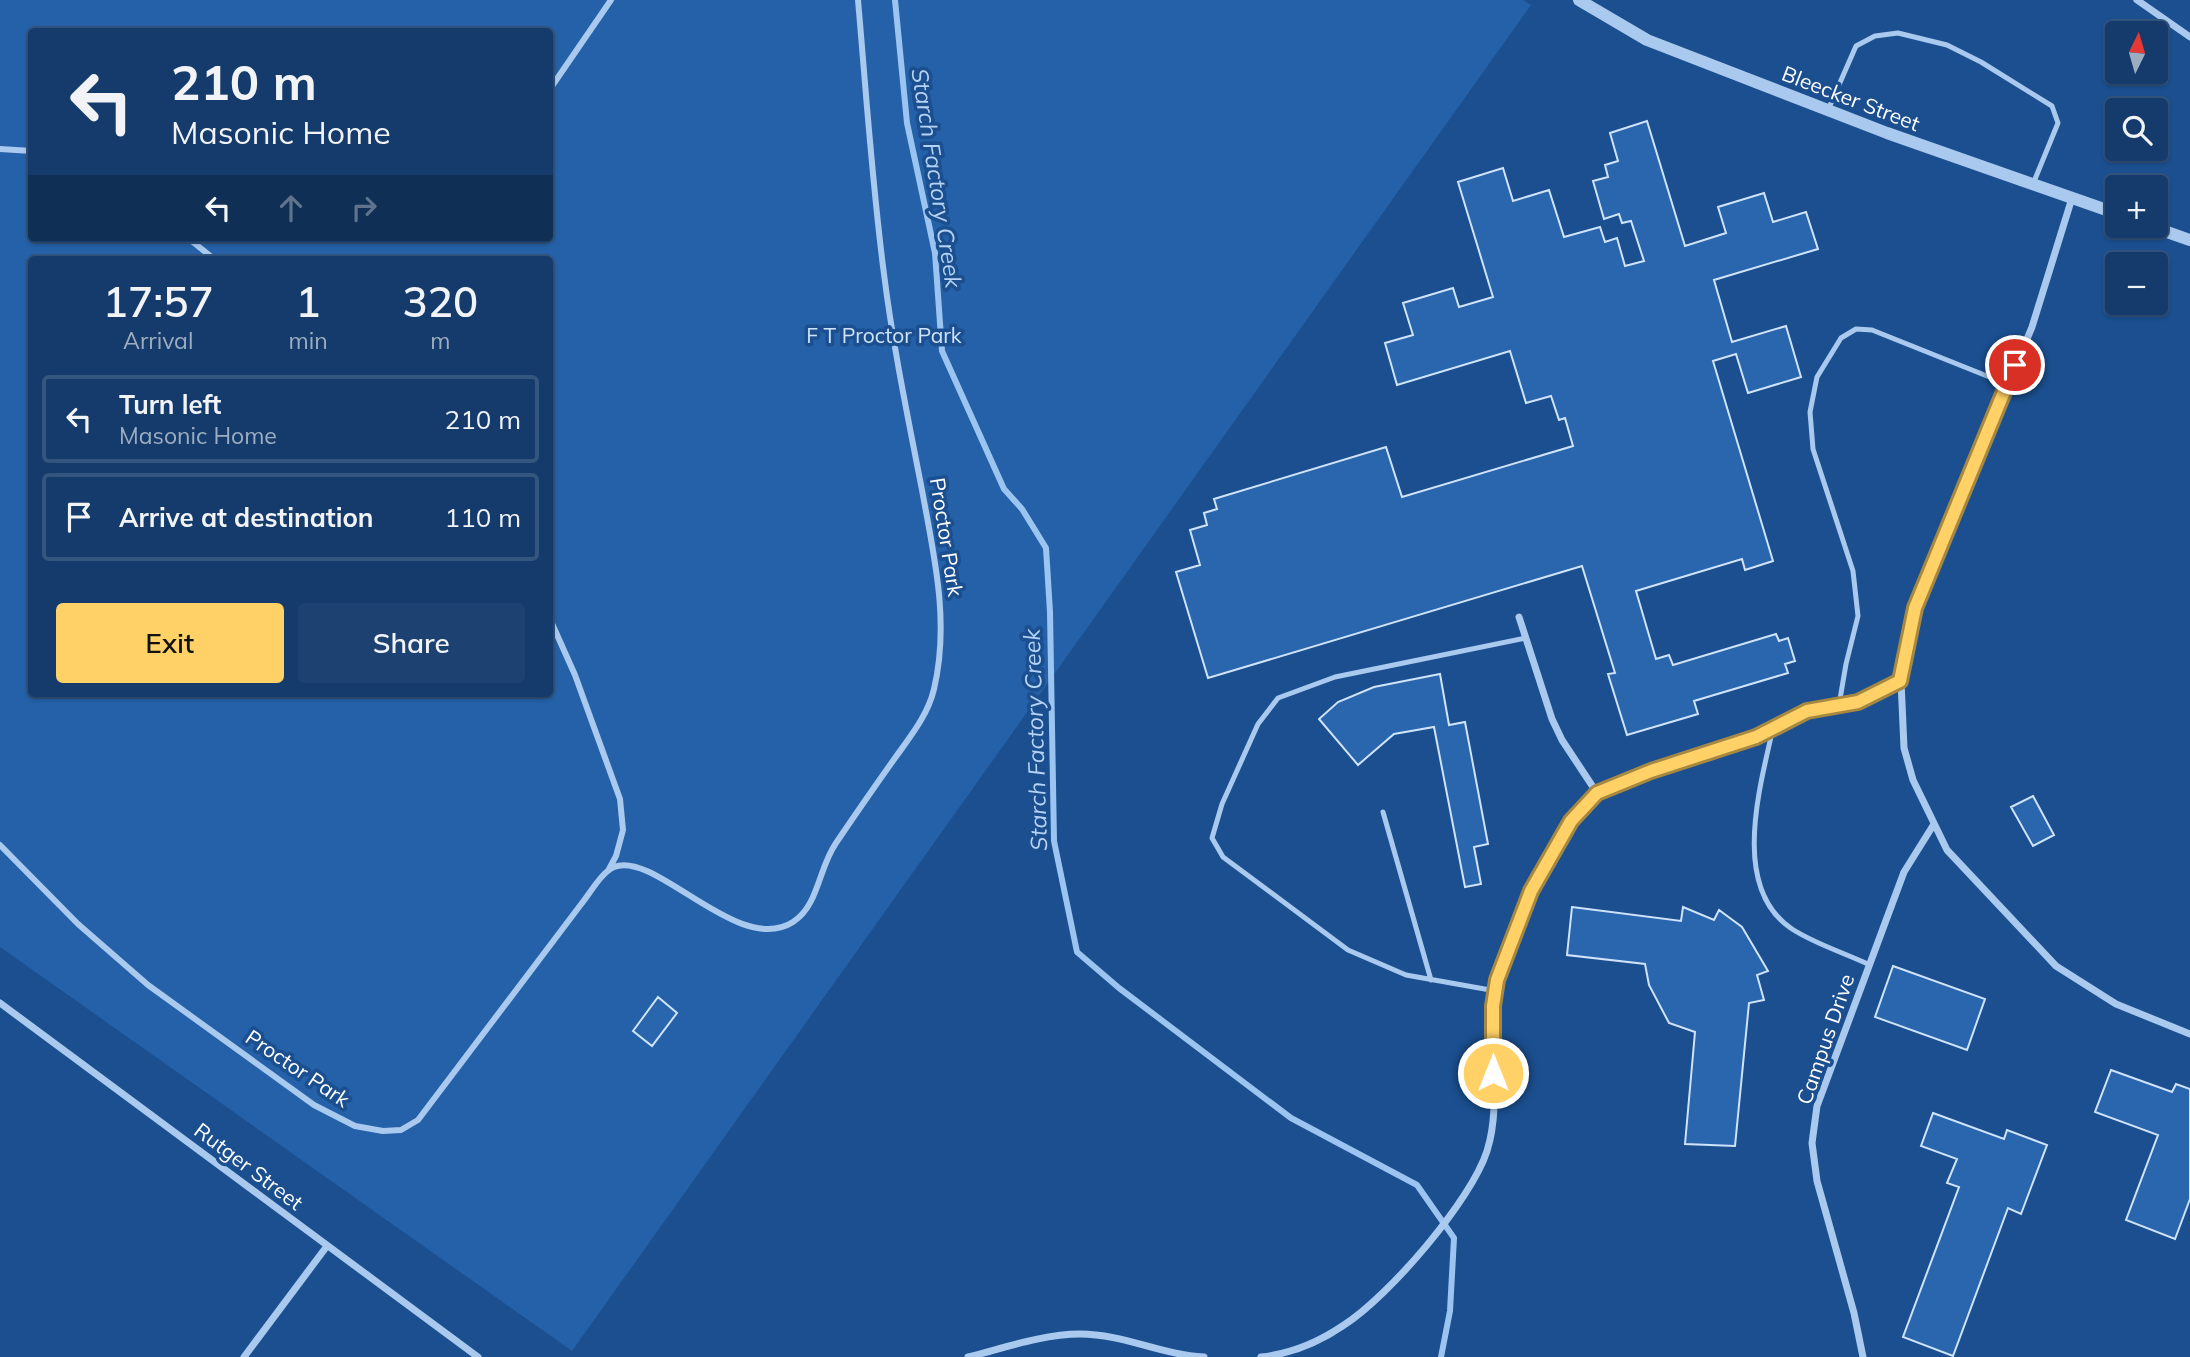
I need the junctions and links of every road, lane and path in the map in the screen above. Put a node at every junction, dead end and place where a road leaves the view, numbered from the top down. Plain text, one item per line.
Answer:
1 (611, 0) edge
2 (858, 0) edge
3 (1578, 0) edge
4 (2137, 0) edge
5 (2190, 37) edge
6 (553, 85) edge
7 (1828, 110) junction
8 (0, 149) edge
9 (28, 151) edge
10 (2033, 184) junction
11 (2072, 198) junction
12 (2105, 209) edge
13 (2168, 232) edge
14 (2190, 240) edge
15 (193, 242) edge
16 (210, 256) edge
17 (2007, 384) junction
18 (1520, 617) dead end
19 (553, 626) edge
20 (1526, 638) junction
21 (1900, 681) junction
22 (1839, 705) junction
23 (1773, 728) junction
24 (1597, 793) junction
25 (1383, 811) dead end
26 (1934, 824) junction
27 (0, 845) edge
28 (608, 871) junction
29 (1870, 965) junction
30 (1431, 980) junction
31 (1496, 991) junction
32 (0, 1003) edge
33 (2190, 1034) edge
34 (327, 1246) junction
35 (244, 1357) edge
36 (478, 1357) edge
37 (968, 1357) edge
38 (1204, 1357) edge
39 (1261, 1357) edge
40 (1863, 1357) edge

1 - 6 street
2 - 28 street, Proctor Park
3 - 7 street, Bleecker Street
4 - 5 street
7 - 10 street, Bleecker Street
7 - 10 lane
8 - 9 street
10 - 11 street, Bleecker Street
11 - 12 street, Bleecker Street
11 - 17 street
13 - 14 street
15 - 16 street
17 - 21 street
17 - 22 lane
18 - 20 street
19 - 28 street, Proctor Park
20 - 24 street
20 - 30 lane
21 - 22 street
21 - 26 street
22 - 23 street
23 - 24 street
23 - 29 lane
24 - 31 street
25 - 30 lane
26 - 29 street, Campus Drive
26 - 33 street
27 - 28 street, Proctor Park
29 - 40 street, Campus Drive
30 - 31 lane
31 - 39 street
32 - 34 street, Rutger Street
34 - 35 street
34 - 36 street, Rutger Street
37 - 38 street

